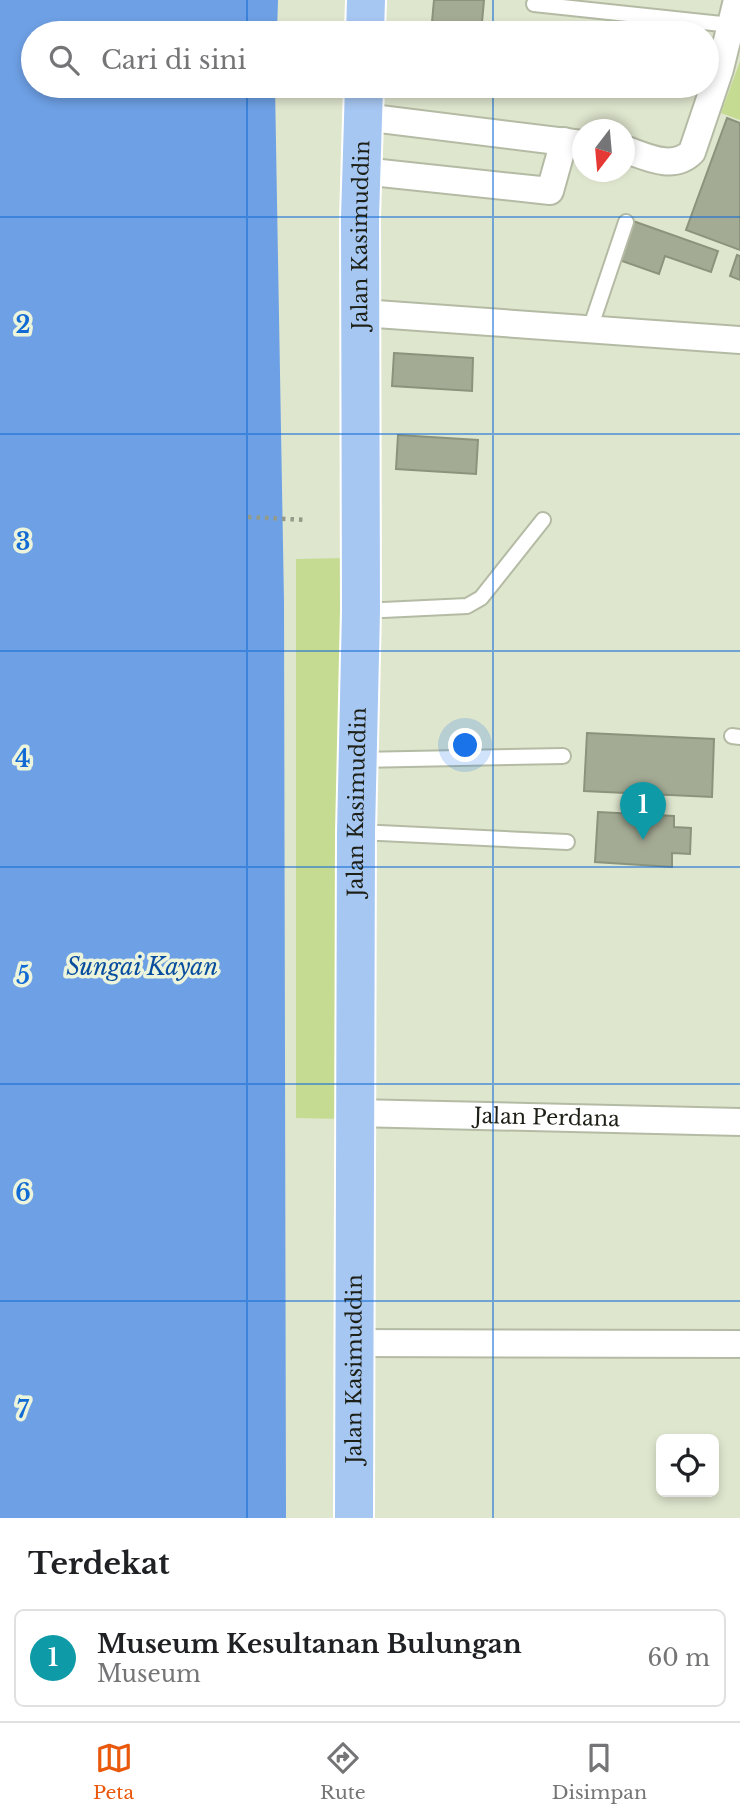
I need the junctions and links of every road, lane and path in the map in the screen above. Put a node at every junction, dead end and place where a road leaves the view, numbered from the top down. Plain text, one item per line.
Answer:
1 (366, 0) edge
2 (534, 4) dead end
3 (734, 12) edge
4 (365, 21) edge
5 (719, 67) edge
6 (711, 98) edge
7 (364, 101) edge
8 (572, 142) edge
9 (572, 144) edge
10 (635, 152) edge
11 (362, 171) junction
12 (626, 222) dead end
13 (362, 313) junction
14 (590, 329) junction
15 (740, 340) edge
16 (248, 517) dead end
17 (307, 520) dead end
18 (543, 520) dead end
19 (361, 611) junction
20 (563, 756) dead end
21 (358, 760) junction
22 (356, 832) junction
23 (567, 842) dead end
24 (355, 1113) junction
25 (740, 1122) edge
26 (353, 1343) junction
27 (740, 1343) edge
28 (354, 1518) edge

1 - 4 main road
2 - 3 lane
3 - 5 street
6 - 10 street
7 - 8 street
7 - 11 main road, Jalan Kasimuddin
9 - 11 street
11 - 13 main road, Jalan Kasimuddin
12 - 14 lane
13 - 14 street
13 - 19 main road, Jalan Kasimuddin
14 - 15 street
16 - 17 path
18 - 19 lane
19 - 21 main road, Jalan Kasimuddin
20 - 21 lane
21 - 22 main road, Jalan Kasimuddin
22 - 23 lane
22 - 24 main road, Jalan Kasimuddin
24 - 25 street, Jalan Perdana
24 - 26 main road, Jalan Kasimuddin
26 - 27 street
26 - 28 main road, Jalan Kasimuddin

